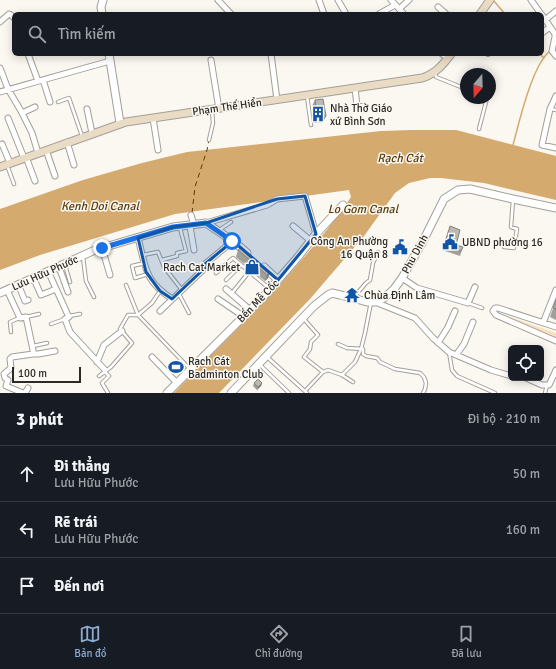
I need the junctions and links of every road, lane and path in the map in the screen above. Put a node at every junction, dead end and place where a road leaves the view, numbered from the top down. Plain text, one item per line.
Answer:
1 (218, 0) edge
2 (319, 0) edge
3 (338, 0) edge
4 (391, 0) edge
5 (409, 0) edge
6 (490, 0) edge
7 (532, 0) edge
8 (101, 1) edge
9 (395, 5) junction
10 (438, 7) dead end
11 (556, 10) edge
12 (102, 12) edge
13 (229, 12) edge
14 (323, 12) edge
15 (345, 12) edge
16 (383, 12) edge
17 (444, 12) edge
18 (481, 12) edge
19 (540, 12) edge
20 (12, 15) edge
21 (544, 16) edge
22 (544, 18) edge
23 (0, 22) edge
24 (550, 27) junction
25 (544, 32) edge
26 (555, 37) edge
27 (29, 56) edge
28 (271, 56) edge
29 (446, 56) edge
30 (556, 56) edge
31 (109, 58) edge
32 (211, 60) dead end
33 (0, 68) edge
34 (434, 72) junction
35 (41, 80) junction
36 (460, 87) edge
37 (355, 88) junction
38 (8, 89) junction
39 (0, 92) edge
40 (307, 95) junction
41 (556, 96) edge
42 (277, 100) junction
43 (50, 102) dead end
44 (58, 102) dead end
45 (485, 104) edge
46 (35, 107) dead end
47 (365, 107) dead end
48 (87, 109) dead end
49 (216, 109) junction
50 (550, 109) junction
51 (556, 110) edge
52 (22, 113) junction
53 (8, 118) dead end
54 (153, 118) junction
55 (120, 123) junction
56 (311, 125) dead end
57 (479, 129) dead end
58 (92, 133) junction
59 (82, 137) junction
60 (209, 140) dead end
61 (66, 142) junction
62 (2, 144) dead end
63 (556, 148) edge
64 (46, 150) junction
65 (158, 150) dead end
66 (38, 152) junction
67 (25, 157) junction
68 (6, 165) edge
69 (74, 165) dead end
70 (55, 176) dead end
71 (35, 181) dead end
72 (14, 184) dead end
73 (513, 199) junction
74 (343, 205) dead end
75 (556, 208) edge
76 (191, 215) dead end
77 (231, 222) dead end
78 (206, 223) junction
79 (192, 225) junction
80 (179, 226) junction
81 (292, 226) dead end
82 (218, 231) junction
83 (316, 234) junction
84 (138, 238) junction
85 (232, 241) junction
86 (310, 241) junction
87 (504, 247) dead end
88 (102, 248) junction
89 (194, 250) dead end
90 (378, 252) dead end
91 (143, 255) junction
92 (82, 256) junction
93 (251, 256) edge
94 (162, 260) junction
95 (257, 261) edge
96 (145, 263) junction
97 (241, 265) junction
98 (62, 266) junction
99 (48, 271) junction
100 (250, 272) junction
101 (216, 273) dead end
102 (148, 274) junction
103 (110, 275) dead end
104 (33, 278) junction
105 (402, 278) junction
106 (226, 280) dead end
107 (278, 280) junction
108 (70, 282) dead end
109 (18, 284) junction
110 (126, 285) dead end
111 (475, 287) dead end
112 (226, 288) dead end
113 (56, 289) junction
114 (270, 289) junction
115 (556, 290) edge
116 (160, 291) junction
117 (180, 291) junction
118 (3, 292) edge
119 (68, 292) dead end
120 (231, 293) junction
121 (94, 297) dead end
122 (354, 298) junction
123 (172, 299) junction
124 (218, 299) dead end
125 (28, 300) dead end
126 (373, 302) junction
127 (468, 303) junction
128 (482, 308) dead end
129 (250, 310) junction
130 (160, 311) dead end
131 (455, 311) dead end
132 (189, 313) dead end
133 (40, 314) dead end
134 (80, 314) dead end
135 (138, 315) junction
136 (243, 316) junction
137 (23, 318) junction
138 (67, 318) junction
139 (303, 318) junction
140 (473, 322) dead end
141 (543, 323) junction
142 (51, 324) dead end
143 (556, 328) edge
144 (122, 331) junction
145 (11, 332) dead end
146 (556, 341) edge
147 (46, 343) dead end
148 (438, 343) junction
149 (338, 344) dead end
150 (32, 346) junction
151 (361, 348) junction
152 (55, 351) dead end
153 (449, 352) junction
154 (33, 354) junction
155 (456, 355) junction
156 (152, 357) dead end
157 (266, 357) junction
158 (97, 362) junction
159 (259, 364) junction
160 (190, 369) junction
161 (105, 371) junction
162 (323, 372) junction
163 (555, 374) edge
164 (342, 375) junction
165 (508, 375) edge
166 (99, 376) dead end
167 (531, 381) edge
168 (353, 382) dead end
169 (177, 383) junction
170 (548, 385) junction
171 (28, 388) dead end
172 (236, 392) edge
173 (306, 392) edge
174 (24, 393) edge
175 (108, 393) edge
176 (167, 393) edge
177 (289, 393) edge
178 (423, 393) edge
179 (494, 393) edge
180 (546, 393) edge

1 - 13 street
2 - 14 street
3 - 15 street
4 - 9 street
5 - 9 street
6 - 18 main road
7 - 19 street
8 - 12 street
9 - 16 street
10 - 17 street
11 - 21 street
20 - 23 street
22 - 24 street
24 - 25 street
24 - 26 street
26 - 30 street
27 - 35 street
28 - 42 street
29 - 34 main road, Phạm Thế Hiển
31 - 35 street
31 - 55 street
32 - 49 street
33 - 38 street
34 - 36 lane
34 - 37 main road, Phạm Thế Hiển
35 - 38 street
35 - 43 street
37 - 40 main road, Phạm Thế Hiển
37 - 47 street
38 - 39 street
38 - 52 street
40 - 42 main road, Phạm Thế Hiển
40 - 56 lane
41 - 50 street
42 - 49 main road, Phạm Thế Hiển
44 - 59 lane
45 - 57 lane
46 - 52 street
48 - 58 street
49 - 54 main road, Phạm Thế Hiển
49 - 60 lane
50 - 51 lane
50 - 63 street
52 - 66 street
53 - 67 street
54 - 55 main road, Phạm Thế Hiển
54 - 65 street
55 - 58 main road, Phạm Thế Hiển
58 - 59 main road, Phạm Thế Hiển
59 - 61 main road, Phạm Thế Hiển
61 - 64 main road, Phạm Thế Hiển
61 - 69 street
62 - 68 street
64 - 66 main road, Phạm Thế Hiển
64 - 70 street
66 - 67 main road, Phạm Thế Hiển
67 - 68 main road, Phạm Thế Hiển
67 - 71 street
68 - 72 lane
73 - 75 street, Phu Dinh
73 - 87 lane
73 - 105 street, Phu Dinh
74 - 83 street, Bến Mễ Cốc
76 - 79 street
77 - 82 lane
78 - 79 street, Lưu Hữu Phước
78 - 82 street
78 - 83 street, Lưu Hữu Phước
79 - 80 street, Lưu Hữu Phước
79 - 89 street
80 - 84 street, Lưu Hữu Phước
80 - 94 lane
81 - 86 street
82 - 85 street
83 - 86 street, Bến Mễ Cốc
84 - 88 street, Lưu Hữu Phước
84 - 91 street
85 - 93 street
85 - 117 street
86 - 107 street, Bến Mễ Cốc
88 - 92 street, Lưu Hữu Phước
88 - 103 street
90 - 122 lane
91 - 94 lane
91 - 96 street
92 - 98 street, Lưu Hữu Phước
92 - 121 lane
94 - 117 lane
95 - 107 street
96 - 102 street
96 - 102 lane
97 - 100 lane
97 - 101 lane
97 - 106 lane
98 - 99 street, Lưu Hữu Phước
98 - 108 lane
98 - 119 street
99 - 104 street, Lưu Hữu Phước
99 - 113 street
100 - 114 lane
100 - 120 lane
102 - 116 street
104 - 109 street, Lưu Hữu Phước
104 - 113 street
105 - 126 street, Phu Dinh
105 - 127 street
107 - 114 street, Bến Mễ Cốc
109 - 118 street, Lưu Hữu Phước
109 - 125 street
110 - 135 lane
111 - 127 street
112 - 120 street
113 - 138 street
114 - 129 street, Bến Mễ Cốc
115 - 141 street
116 - 123 street
116 - 135 lane
117 - 123 street
117 - 132 lane
118 - 137 street
120 - 129 street
122 - 126 street
122 - 139 street
123 - 130 street
124 - 136 street
126 - 148 street
126 - 151 lane
127 - 128 lane
129 - 136 street, Bến Mễ Cốc
131 - 148 street
133 - 137 lane
134 - 138 lane
135 - 144 lane
135 - 160 lane
136 - 160 street, Bến Mễ Cốc
137 - 145 lane
137 - 150 street
138 - 142 lane
138 - 158 street
139 - 157 street
139 - 162 lane
140 - 155 street
141 - 143 street
141 - 146 street
144 - 158 street
144 - 161 lane
147 - 150 lane
148 - 153 street
149 - 151 lane
150 - 154 street
151 - 164 lane
151 - 178 lane
152 - 154 street
153 - 155 street
153 - 179 lane
154 - 174 street
155 - 165 street
156 - 169 street
157 - 159 street
157 - 173 lane
158 - 161 street
159 - 172 street
159 - 177 lane
160 - 169 street, Bến Mễ Cốc
161 - 166 lane
161 - 175 lane
162 - 164 lane
162 - 173 lane
163 - 170 street
164 - 168 lane
167 - 170 street
169 - 176 street, Bến Mễ Cốc
170 - 180 lane
171 - 174 street

